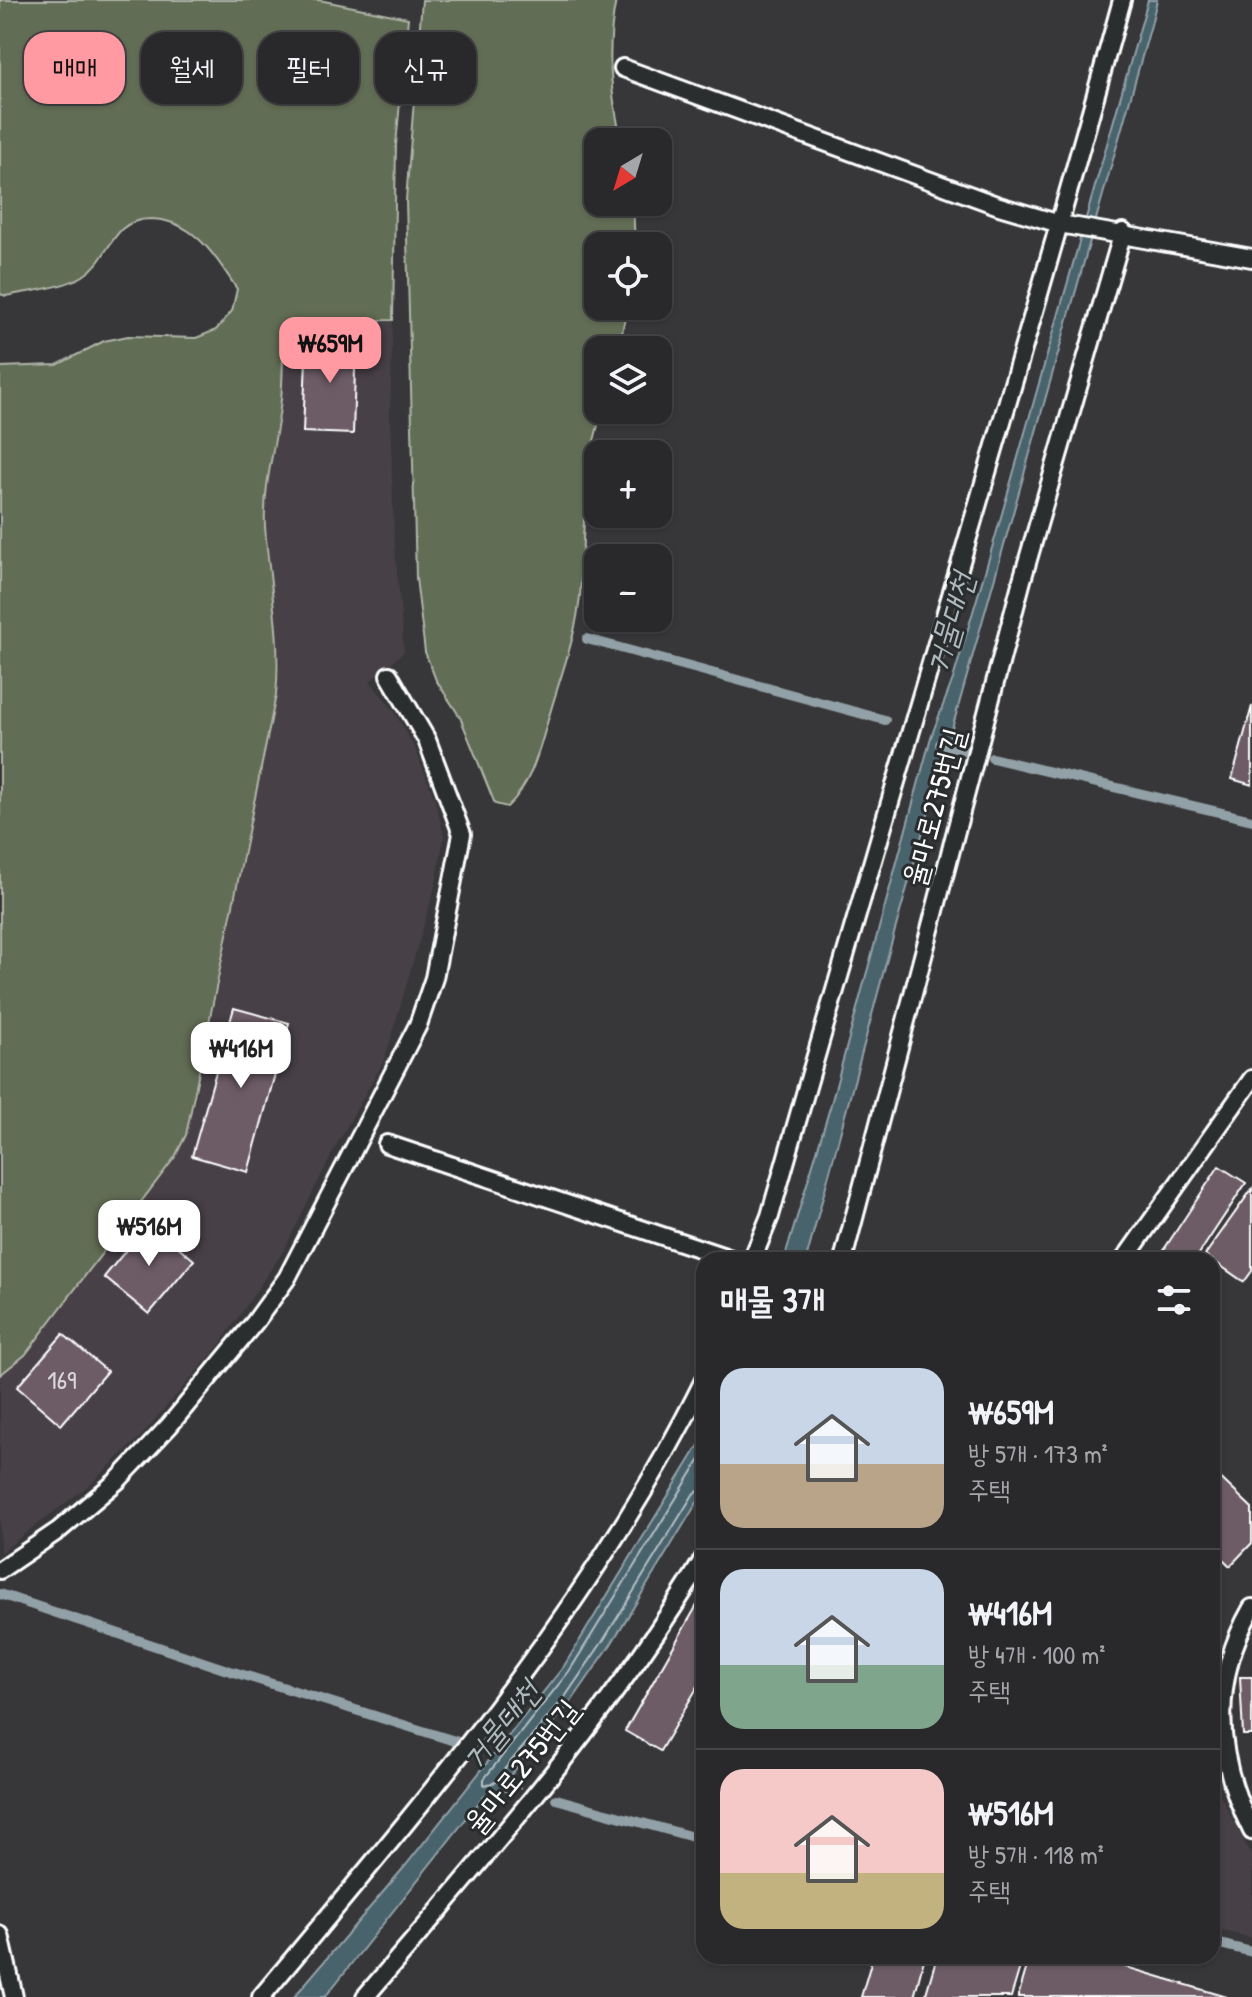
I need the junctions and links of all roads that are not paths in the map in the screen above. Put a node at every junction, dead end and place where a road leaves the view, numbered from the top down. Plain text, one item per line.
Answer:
1 (1122, 0) edge
2 (623, 68) dead end
3 (1060, 224) junction
4 (1123, 232) junction
5 (1252, 258) edge
6 (389, 675) dead end
7 (1252, 1079) edge
8 (387, 1144) dead end
9 (710, 1252) edge
10 (755, 1252) edge
11 (845, 1252) edge
12 (1130, 1252) edge
13 (696, 1395) edge
14 (0, 1570) edge
15 (696, 1570) edge
16 (1252, 1608) edge
17 (1252, 1831) edge
18 (0, 1935) edge
19 (14, 1997) edge
20 (261, 1997) edge
21 (365, 1997) edge

1 - 3 lane
2 - 3 lane
3 - 4 lane
3 - 10 lane
4 - 5 lane
4 - 11 lane, 율마로275번길
6 - 14 lane
7 - 12 lane
8 - 9 lane
13 - 20 lane
15 - 21 lane, 율마로275번길
16 - 17 lane
18 - 19 lane

